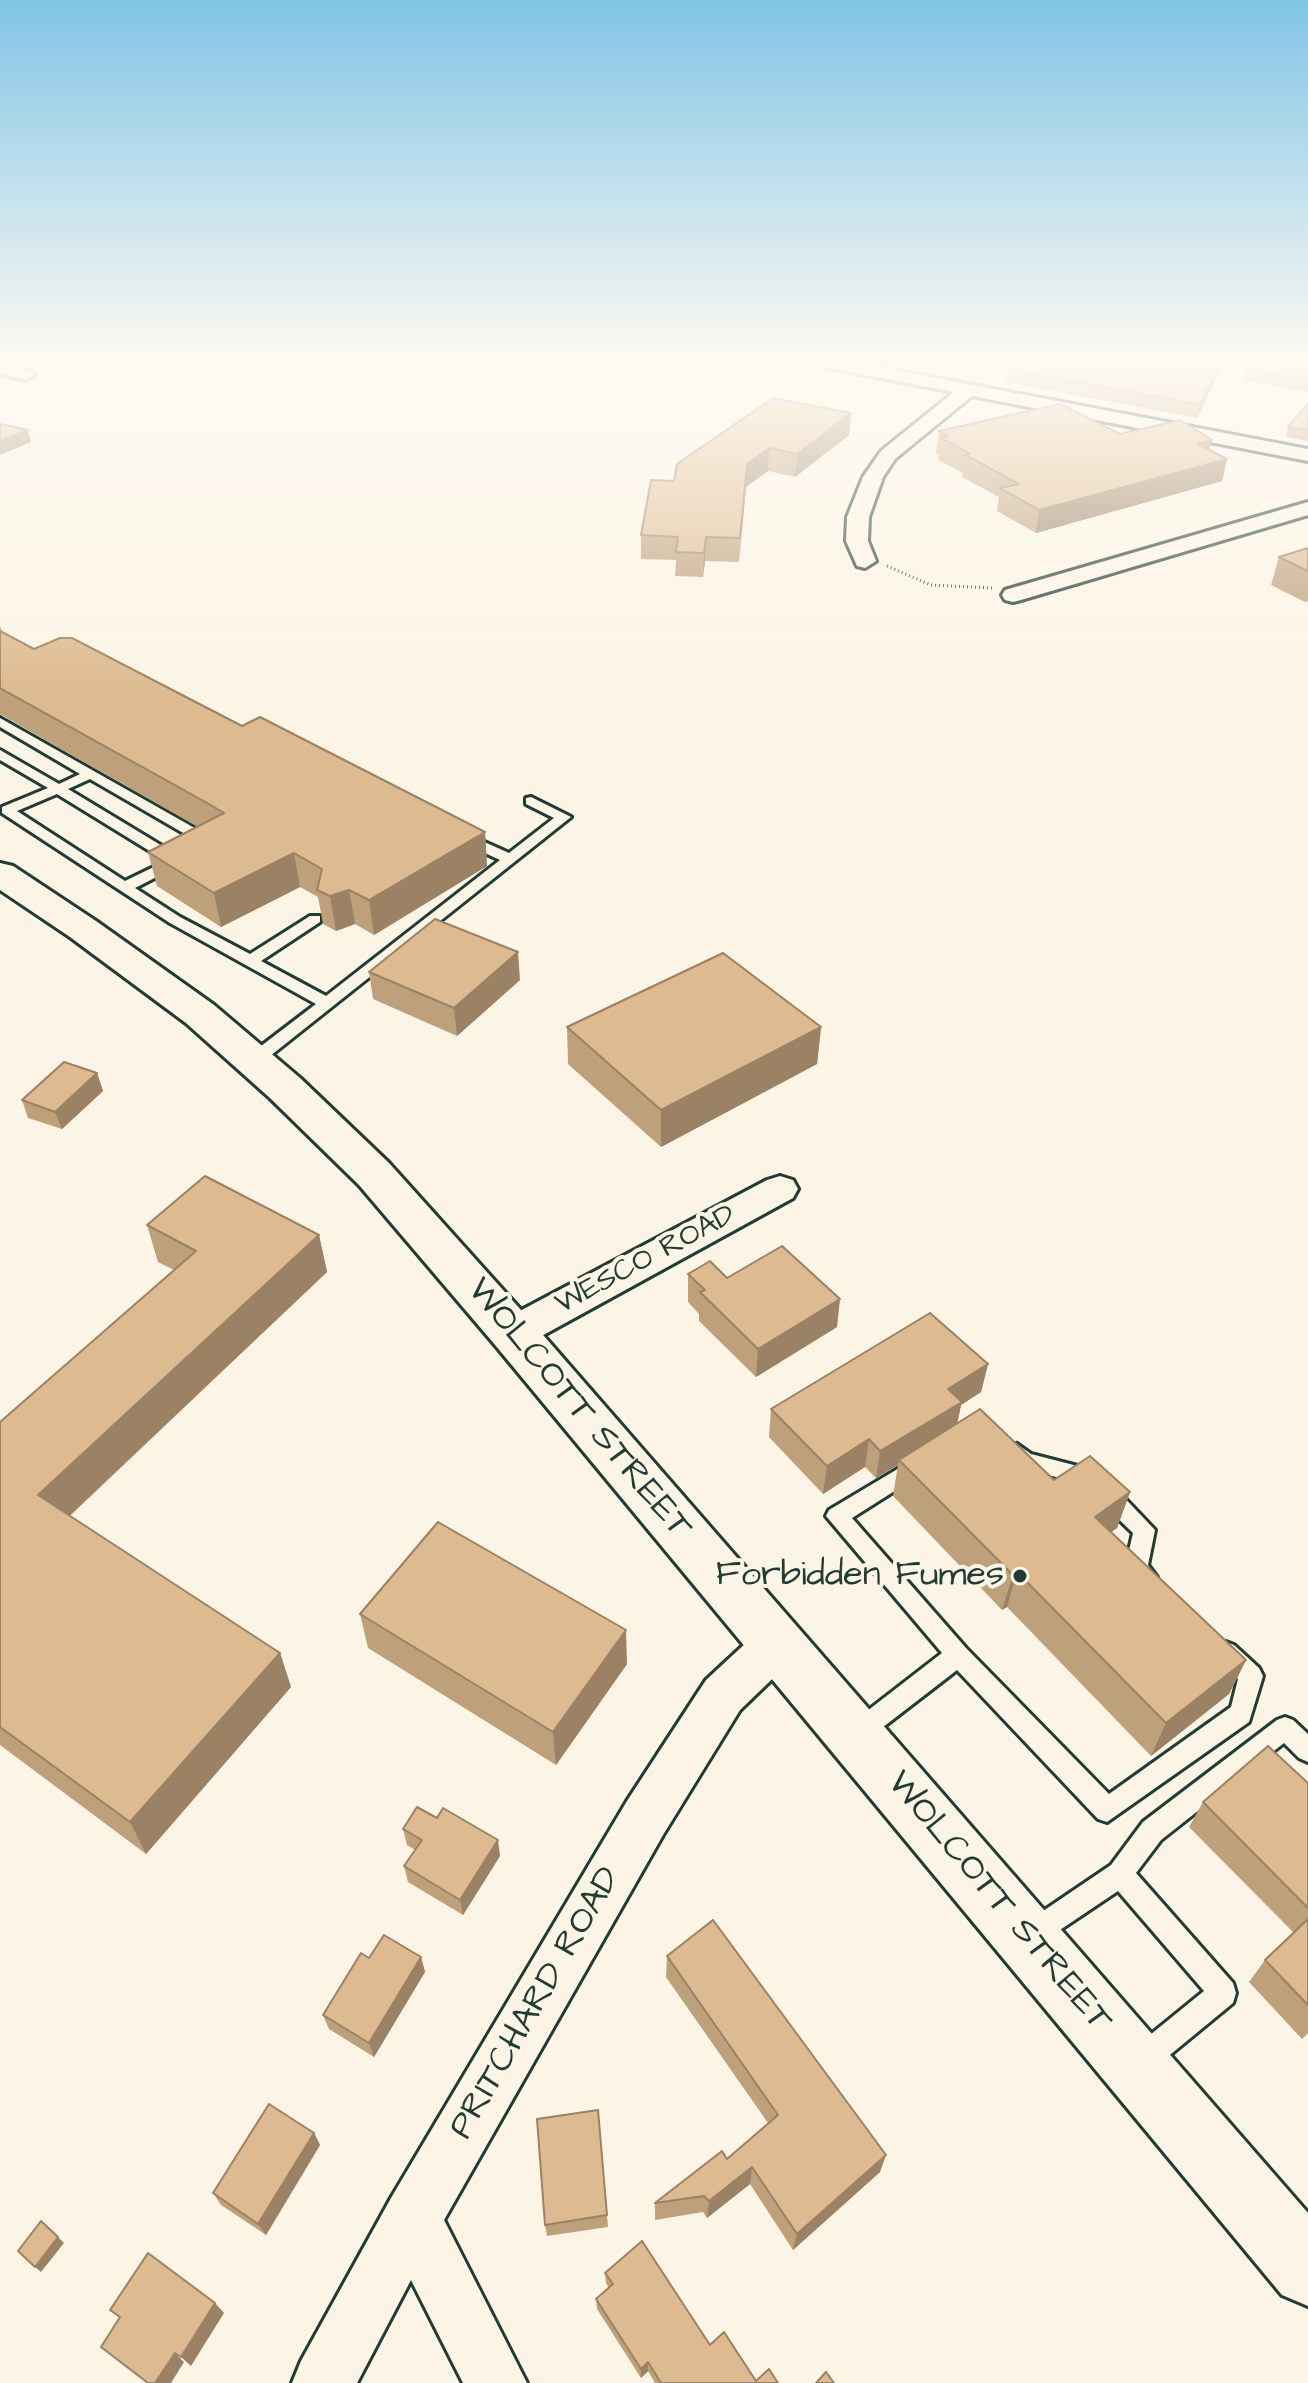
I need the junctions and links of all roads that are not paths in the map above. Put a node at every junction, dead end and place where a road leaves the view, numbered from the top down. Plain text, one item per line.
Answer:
1 (876, 473) edge
2 (1308, 508) edge
3 (865, 561) road end
4 (1013, 595) road end
5 (0, 722) edge
6 (0, 754) edge
7 (90, 774) junction
8 (58, 789) junction
9 (531, 801) dead end
10 (2, 809) edge
11 (455, 834) edge
12 (188, 855) junction
13 (510, 859) junction
14 (0, 874) edge
15 (125, 887) junction
16 (315, 919) edge
17 (250, 961) junction
18 (327, 1003) junction
19 (254, 1060) junction
20 (780, 1189) dead end
21 (513, 1333) junction
22 (1006, 1442) edge
23 (932, 1457) edge
24 (1159, 1590) edge
25 (1205, 1633) edge
26 (777, 1644) junction
27 (958, 1655) junction
28 (855, 1735) junction
29 (1308, 1750) edge
30 (1120, 1874) junction
31 (1028, 1937) junction
32 (1136, 2065) junction
33 (412, 2219) junction
34 (1308, 2269) edge
35 (323, 2383) edge
36 (496, 2383) edge

1 - 3 street
2 - 4 street
5 - 7 lane
6 - 8 lane
7 - 8 lane
7 - 12 lane
8 - 10 lane
8 - 12 lane
9 - 13 lane
10 - 15 lane
11 - 13 lane
12 - 15 lane
13 - 18 lane
14 - 19 main road, WOLCOTT STREET
15 - 17 lane
16 - 17 lane
17 - 18 lane
18 - 19 lane
19 - 21 main road, WOLCOTT STREET
20 - 21 street, WESCO ROAD
21 - 26 main road, WOLCOTT STREET
22 - 24 lane
23 - 27 lane
25 - 27 lane
26 - 28 main road, WOLCOTT STREET
26 - 33 street, PRITCHARD ROAD
27 - 28 lane
28 - 31 main road, WOLCOTT STREET
29 - 30 lane
30 - 31 lane
30 - 32 lane
31 - 32 main road, WOLCOTT STREET
32 - 34 main road, WOLCOTT STREET
33 - 35 street, PRITCHARD ROAD
33 - 36 street

